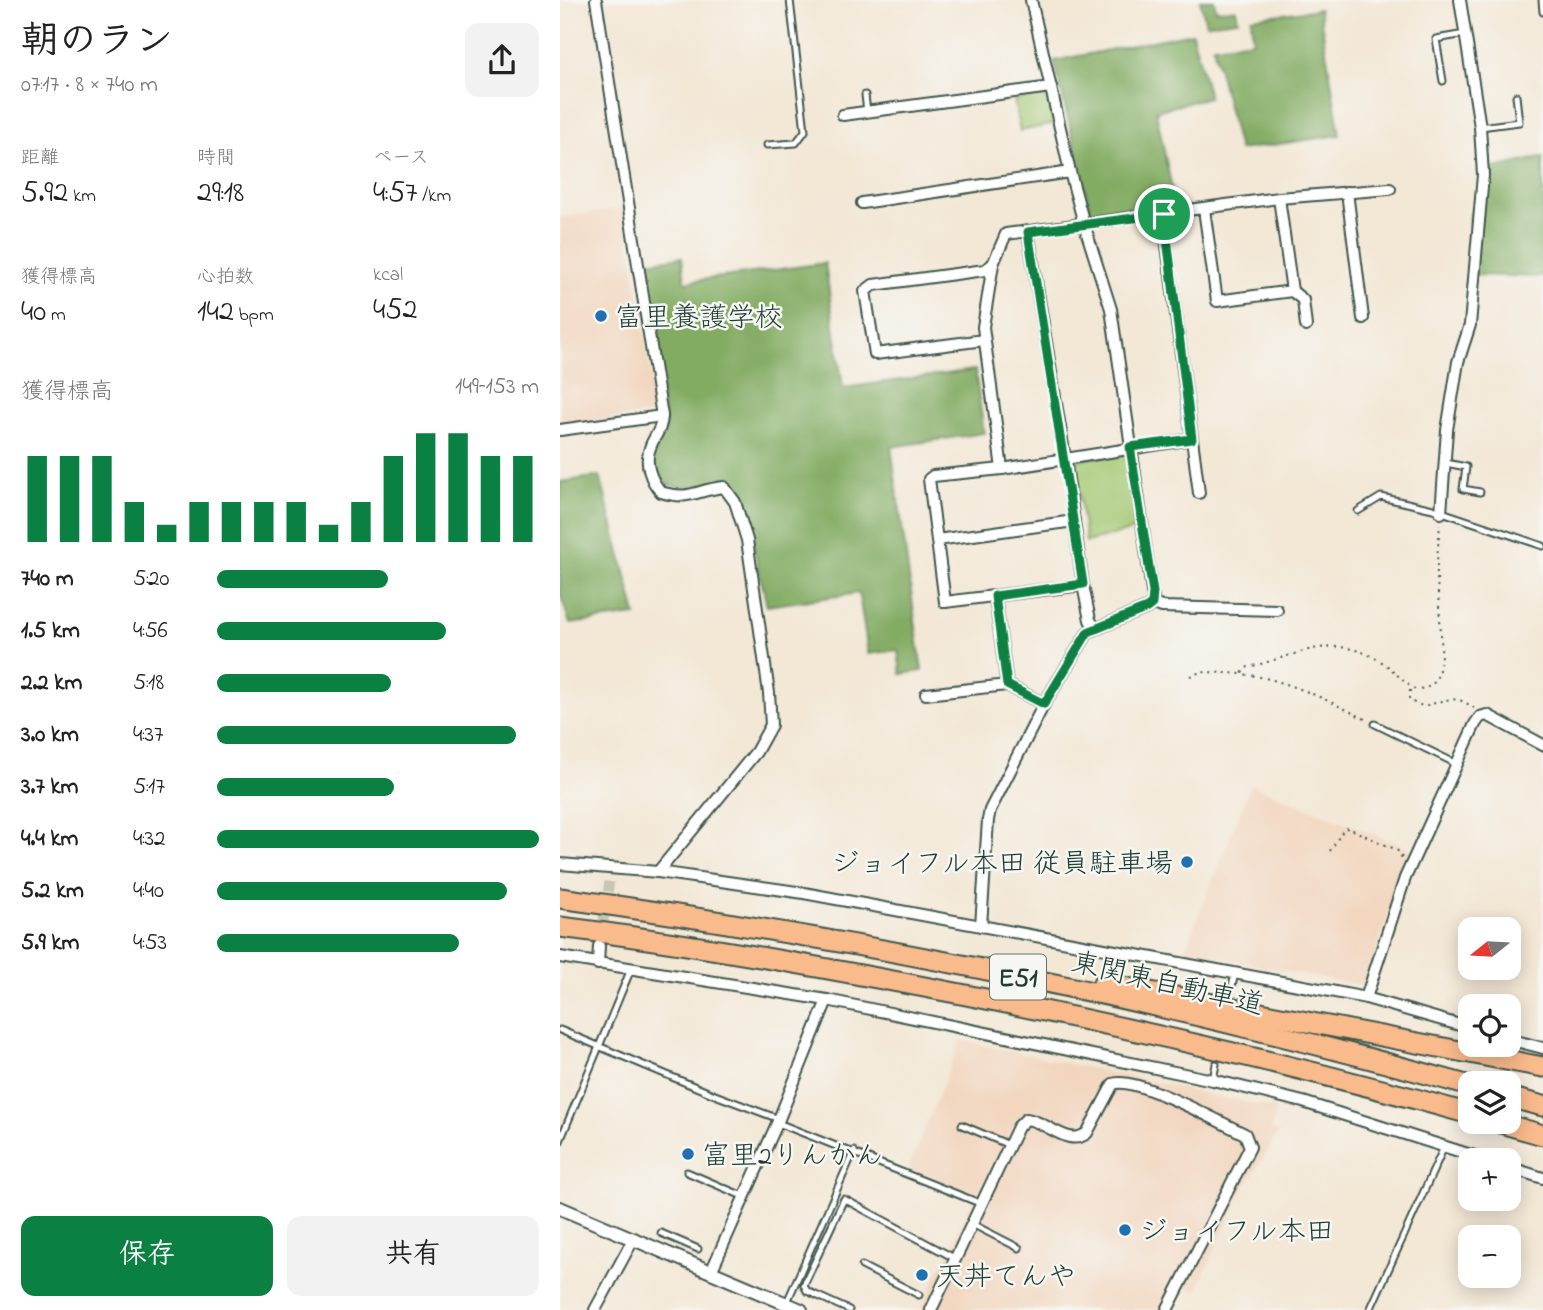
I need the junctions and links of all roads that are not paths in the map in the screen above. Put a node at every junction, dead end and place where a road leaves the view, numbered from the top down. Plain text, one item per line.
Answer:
1 (596, 0) edge
2 (790, 0) edge
3 (1031, 0) edge
4 (1461, 0) edge
5 (1542, 0) edge
6 (1543, 12) edge
7 (1465, 34) junction
8 (1443, 81) dead end
9 (1051, 87) junction
10 (865, 95) dead end
11 (1516, 96) dead end
12 (867, 112) junction
13 (843, 116) dead end
14 (1480, 127) junction
15 (767, 145) dead end
16 (1070, 172) junction
17 (1390, 189) dead end
18 (1347, 192) junction
19 (1279, 198) junction
20 (862, 203) dead end
21 (1204, 209) junction
22 (1164, 214) junction
23 (1084, 224) junction
24 (1028, 232) junction
25 (993, 264) junction
26 (1292, 291) junction
27 (1363, 318) dead end
28 (1306, 326) dead end
29 (984, 341) junction
30 (662, 416) junction
31 (560, 430) edge
32 (1192, 439) junction
33 (1130, 447) junction
34 (1065, 458) junction
35 (1444, 463) junction
36 (1002, 468) junction
37 (1480, 492) dead end
38 (1199, 493) dead end
39 (1358, 511) dead end
40 (1441, 513) junction
41 (1074, 521) junction
42 (937, 540) junction
43 (1543, 546) edge
44 (1083, 584) junction
45 (995, 596) junction
46 (1152, 604) junction
47 (1277, 610) dead end
48 (1095, 628) junction
49 (1007, 685) junction
50 (926, 694) dead end
51 (1044, 704) junction
52 (1375, 724) road end
53 (1543, 745) edge
54 (1458, 764) junction
55 (560, 864) edge
56 (658, 872) junction
57 (560, 898) edge
58 (981, 926) junction
59 (560, 927) edge
60 (599, 946) tunnel mouth
61 (560, 957) edge
62 (598, 964) junction
63 (631, 969) junction
64 (1028, 979) junction
65 (1366, 998) junction
66 (827, 1000) junction
67 (1458, 1025) edge
68 (560, 1030) edge
69 (1521, 1042) edge
70 (601, 1046) junction
71 (1543, 1048) edge
72 (1216, 1064) dead end
73 (1543, 1067) edge
74 (1213, 1080) junction
75 (1458, 1083) edge
76 (1521, 1100) edge
77 (1543, 1106) edge
78 (1458, 1111) edge
79 (779, 1121) junction
80 (962, 1125) dead end
81 (1521, 1129) edge
82 (1543, 1135) edge
83 (560, 1141) edge
84 (1009, 1146) junction
85 (1444, 1147) junction
86 (854, 1151) junction
87 (1458, 1151) edge
88 (1521, 1171) edge
89 (687, 1172) dead end
90 (1543, 1178) edge
91 (745, 1196) junction
92 (982, 1204) junction
93 (560, 1208) edge
94 (972, 1224) junction
95 (661, 1233) dead end
96 (634, 1238) junction
97 (1019, 1248) dead end
98 (698, 1249) dead end
99 (956, 1259) junction
100 (862, 1266) dead end
101 (711, 1272) junction
102 (919, 1295) dead end
103 (787, 1304) junction
104 (595, 1310) edge
105 (801, 1310) edge
106 (849, 1310) edge
107 (931, 1310) edge
108 (1167, 1310) edge
109 (1370, 1310) edge

1 - 30 street
2 - 15 lane
3 - 9 street
4 - 7 street
5 - 6 lane
7 - 8 lane
7 - 14 street
9 - 12 street
9 - 16 street
10 - 12 lane
11 - 14 lane
12 - 13 street
14 - 35 street
16 - 20 street
16 - 23 street
17 - 18 street
18 - 19 street
18 - 27 street
19 - 21 street
19 - 26 street
21 - 22 street
21 - 26 street
22 - 23 street
22 - 32 street
23 - 24 street
23 - 33 street
24 - 25 street
24 - 34 street
25 - 29 street
25 - 29 street
26 - 28 street
29 - 36 street
30 - 31 street
30 - 56 street
32 - 33 street
32 - 38 street
33 - 34 street
33 - 46 street
34 - 36 street
34 - 41 street
35 - 37 lane
35 - 40 street
36 - 42 street
39 - 40 lane
40 - 43 lane
41 - 42 street
41 - 44 street
42 - 45 street
44 - 45 street
44 - 48 street
45 - 49 street
46 - 47 street
46 - 48 street
48 - 51 street
49 - 50 street
49 - 51 street
51 - 58 street
52 - 54 lane
53 - 54 street
54 - 65 street
55 - 56 street
56 - 58 street
57 - 64 highway, 東関東自動車道 / E51
58 - 65 street
59 - 78 highway, 東関東自動車道 / E51
60 - 62 street
61 - 62 street
62 - 63 street
63 - 66 street
63 - 70 lane
64 - 73 highway
64 - 75 highway, 東関東自動車道 / E51
65 - 67 street
66 - 74 street
66 - 79 street
68 - 70 lane
69 - 71 street
70 - 79 lane
70 - 83 lane
72 - 74 lane
74 - 85 street
76 - 77 highway
79 - 86 lane
79 - 91 street
80 - 84 lane
81 - 82 highway
84 - 92 street
84 - 108 street
85 - 87 street
85 - 109 lane
86 - 92 lane
86 - 103 lane
88 - 90 street
89 - 91 lane
91 - 101 street
92 - 94 street
93 - 96 street
94 - 97 lane
94 - 99 street
95 - 98 lane
96 - 101 street
96 - 104 street
99 - 106 lane
99 - 107 street
100 - 102 lane
101 - 103 street
103 - 105 street

